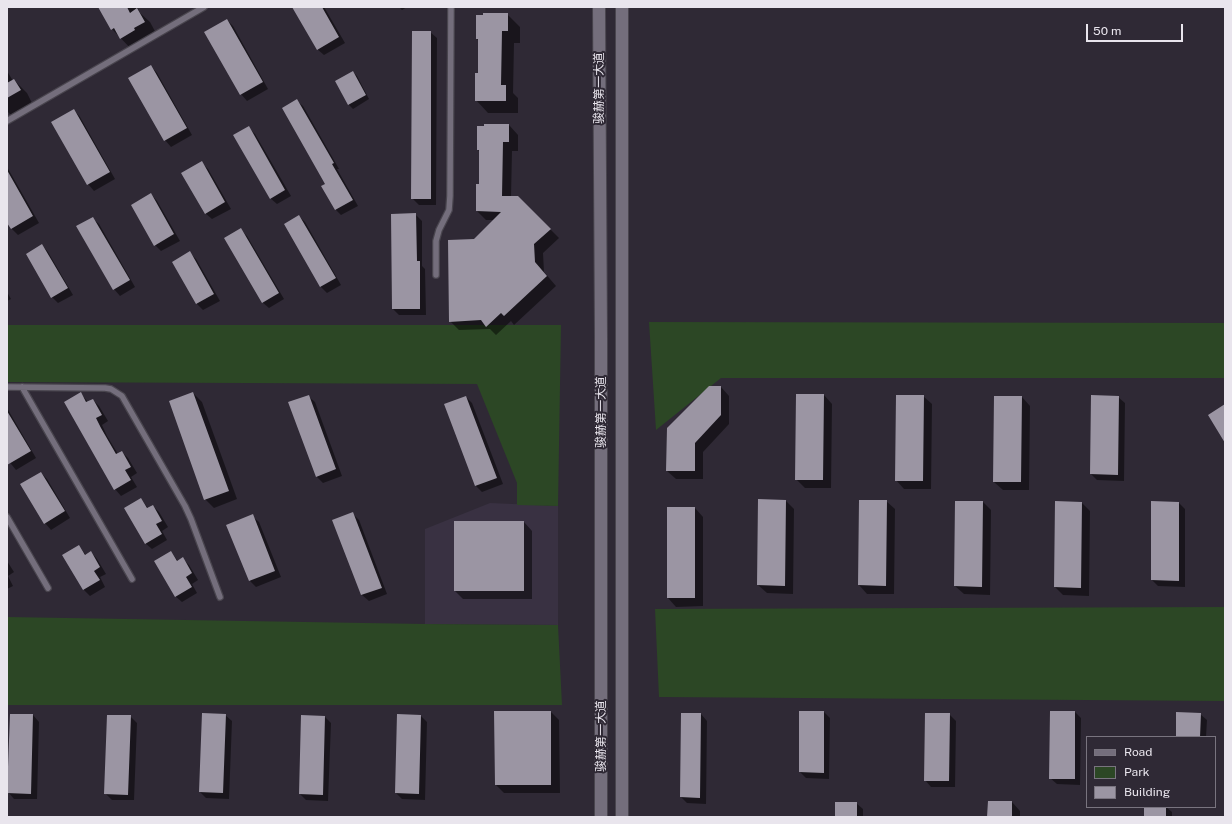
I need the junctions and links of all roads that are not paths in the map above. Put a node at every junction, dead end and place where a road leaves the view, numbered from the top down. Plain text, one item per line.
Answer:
1 (204, 7) edge
2 (451, 7) edge
3 (599, 7) edge
4 (622, 7) edge
5 (7, 121) edge
6 (436, 275) dead end
7 (7, 387) edge
8 (22, 387) junction
9 (7, 517) edge
10 (132, 580) dead end
11 (48, 588) dead end
12 (220, 597) dead end
13 (601, 817) edge
14 (622, 817) edge

1 - 5 lane
2 - 6 lane
3 - 13 main road, 骏赫第一大道
4 - 14 main road, 骏赫第一大道
7 - 8 lane
8 - 10 lane
8 - 12 lane
9 - 11 lane

